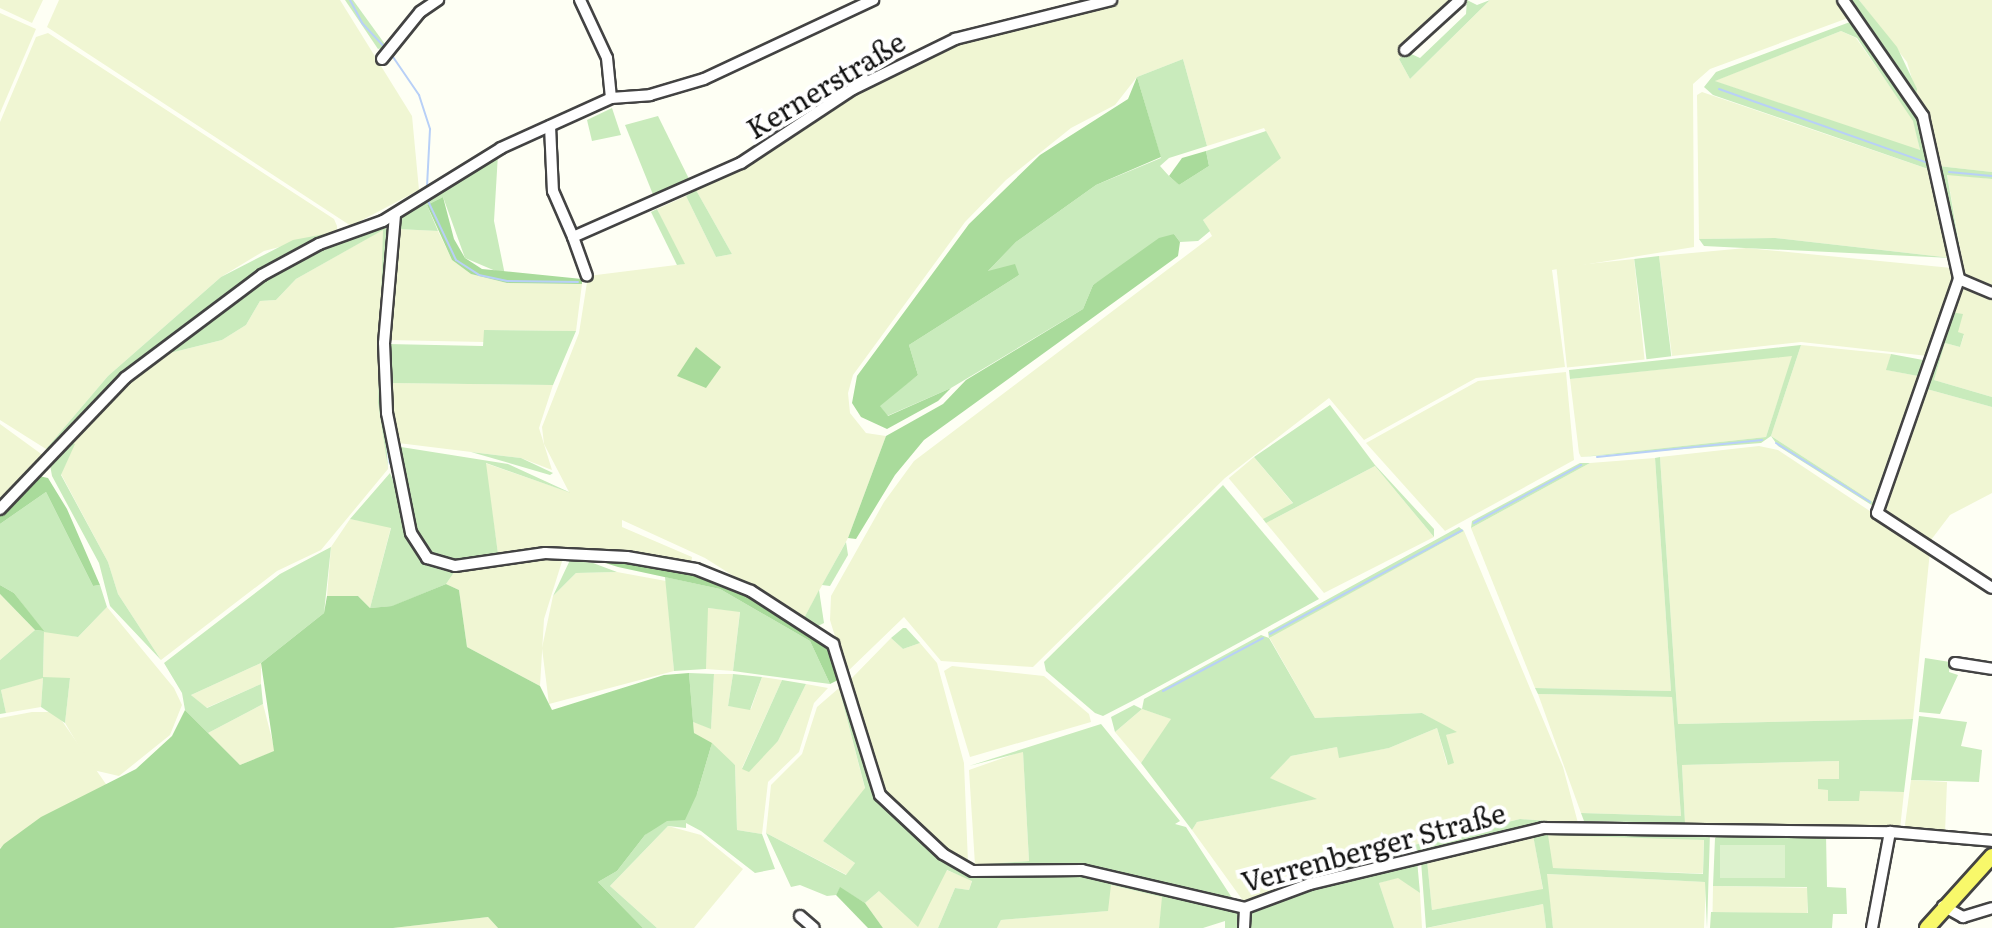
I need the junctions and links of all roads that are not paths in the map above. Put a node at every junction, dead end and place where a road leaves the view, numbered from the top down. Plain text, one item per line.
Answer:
1 (438, 0) edge
2 (580, 0) edge
3 (873, 0) edge
4 (1111, 0) edge
5 (1460, 0) edge
6 (1843, 0) edge
7 (1405, 50) dead end
8 (382, 59) dead end
9 (611, 98) junction
10 (550, 126) junction
11 (395, 215) junction
12 (573, 237) junction
13 (587, 276) dead end
14 (1959, 279) junction
15 (1992, 293) edge
16 (0, 509) edge
17 (1991, 586) edge
18 (1955, 663) dead end
19 (1992, 669) edge
20 (1890, 832) junction
21 (1992, 841) edge
22 (1992, 856) edge
23 (1943, 906) junction
24 (1245, 908) junction
25 (1992, 908) edge
26 (800, 916) dead end
27 (814, 928) edge
28 (1244, 928) edge
29 (1872, 928) edge
30 (1927, 928) edge

1 - 8 street
2 - 9 street
3 - 9 street
4 - 12 street, Kernerstraße
5 - 7 street
6 - 14 street
9 - 10 street
10 - 11 street
10 - 12 street
11 - 16 street
11 - 24 street, Verrenberger Straße
12 - 13 street
14 - 15 street
14 - 17 street
18 - 19 street
20 - 21 street, Verrenberger Straße
20 - 24 street, Verrenberger Straße
20 - 29 street
22 - 23 main road
23 - 25 street
23 - 30 main road
24 - 28 street
26 - 27 street

